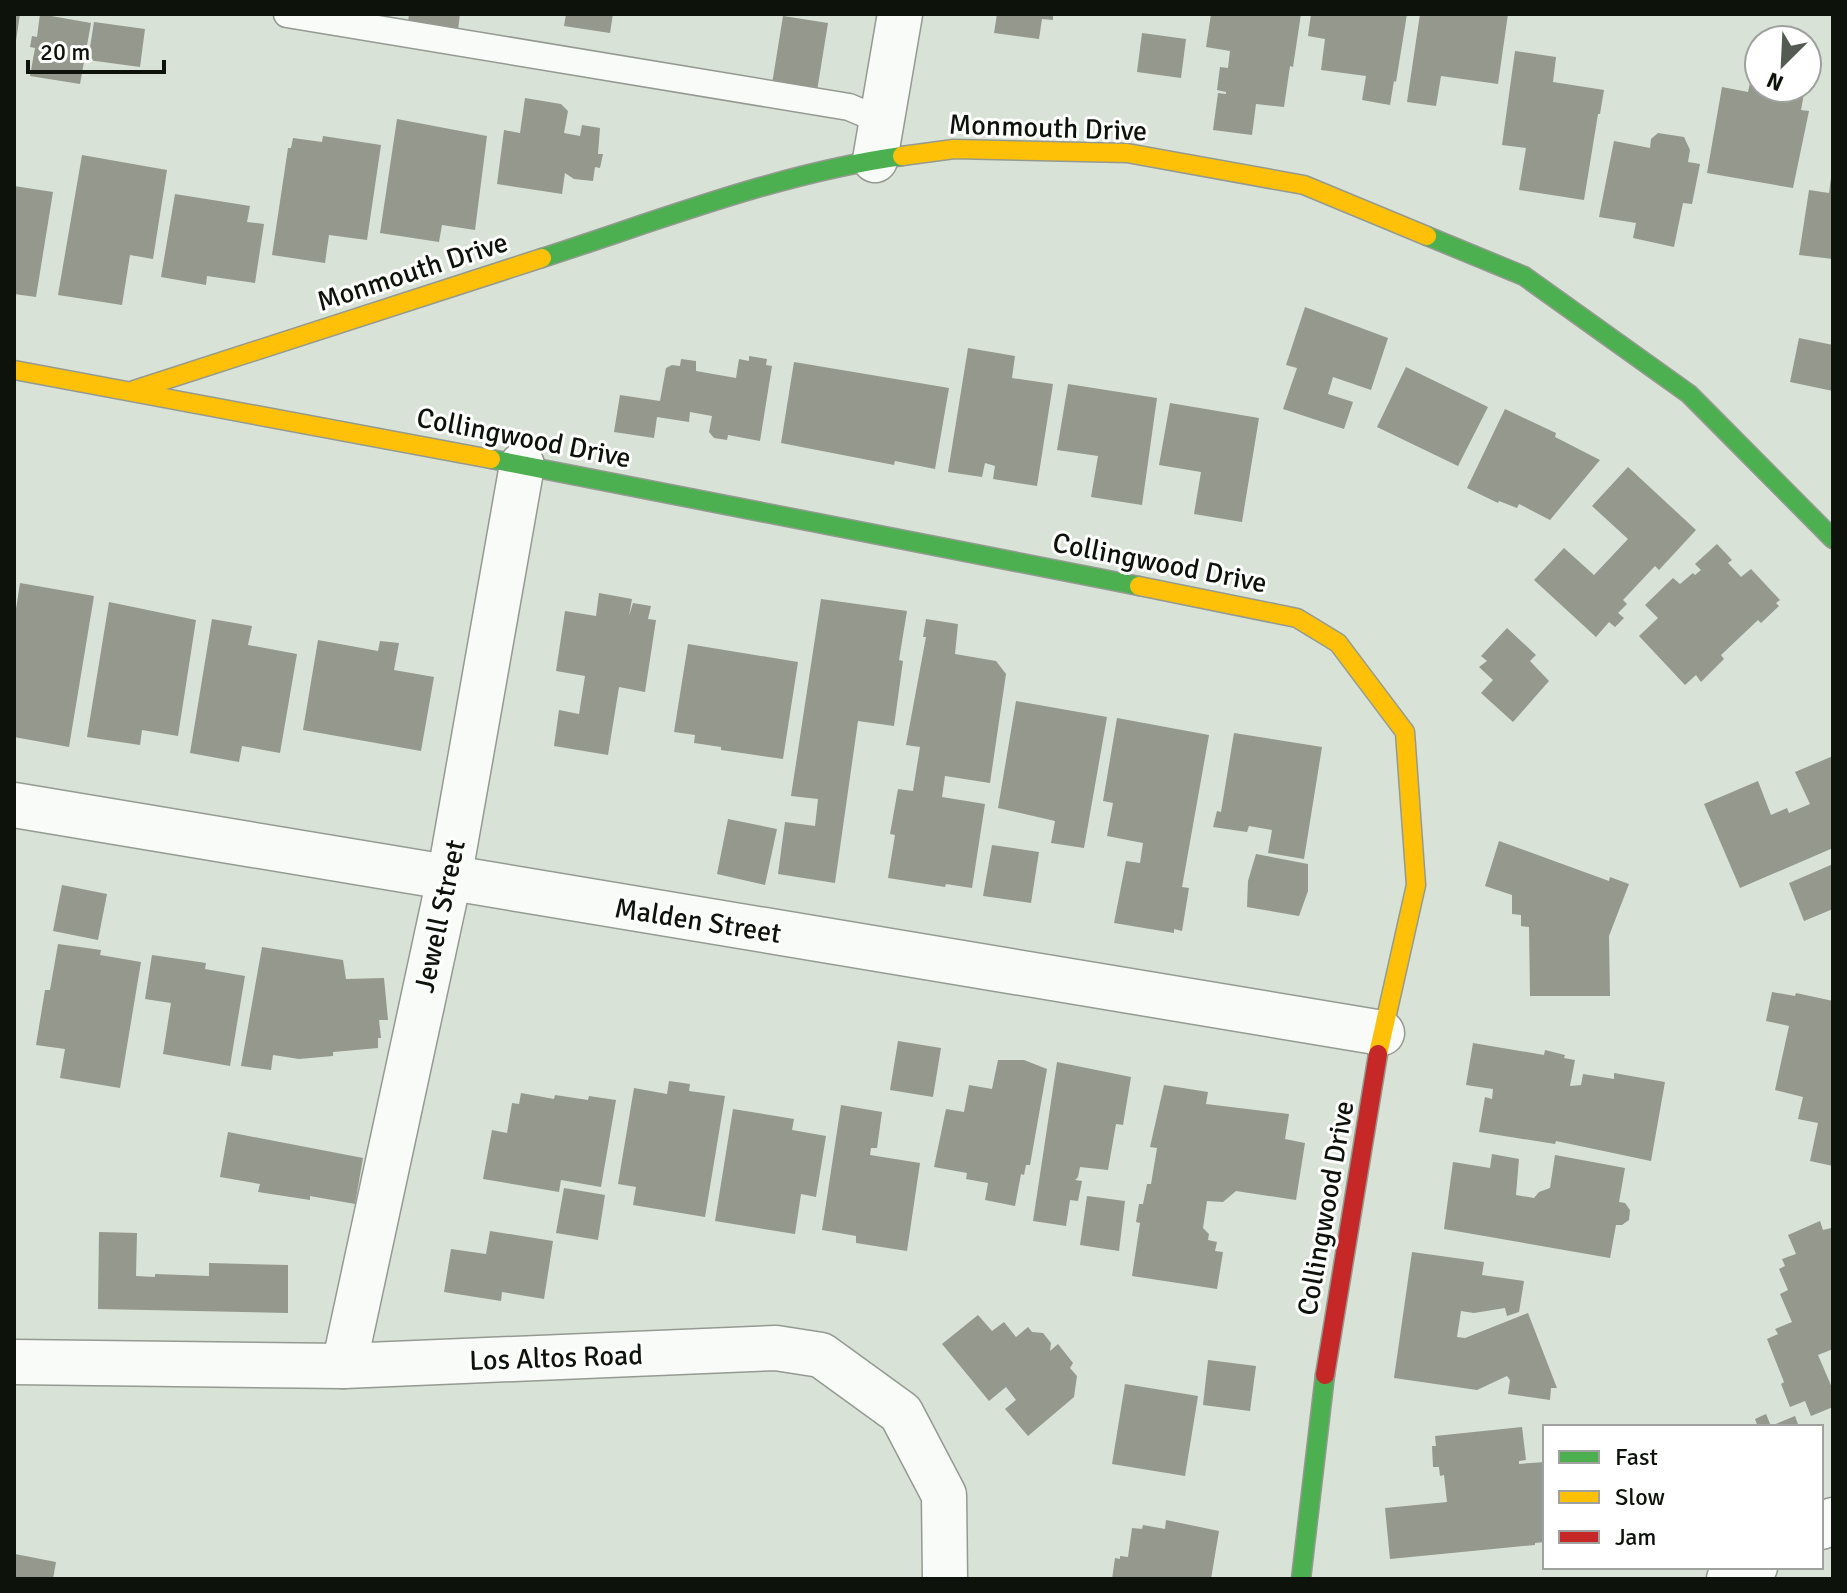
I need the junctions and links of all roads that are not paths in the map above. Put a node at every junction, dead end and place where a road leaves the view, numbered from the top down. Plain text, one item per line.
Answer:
1 (287, 14) edge
2 (900, 14) edge
3 (878, 141) junction
4 (14, 370) edge
5 (130, 391) junction
6 (522, 465) junction
7 (1833, 539) edge
8 (14, 805) edge
9 (449, 879) junction
10 (1382, 1033) junction
11 (14, 1362) edge
12 (344, 1366) junction
13 (1751, 1569) edge
14 (945, 1579) edge
15 (1301, 1579) edge
16 (1729, 1579) edge

1 - 3 lane
2 - 3 street
3 - 5 street, Monmouth Drive
3 - 7 street, Monmouth Drive
4 - 5 street, Collingwood Drive
5 - 6 street, Collingwood Drive
6 - 9 street, Jewell Street
6 - 10 street, Collingwood Drive
8 - 9 street, Malden Street
9 - 10 street, Malden Street
9 - 12 street, Jewell Street
10 - 15 street, Collingwood Drive
11 - 12 street, Los Altos Road
12 - 14 street, Los Altos Road
13 - 16 street

